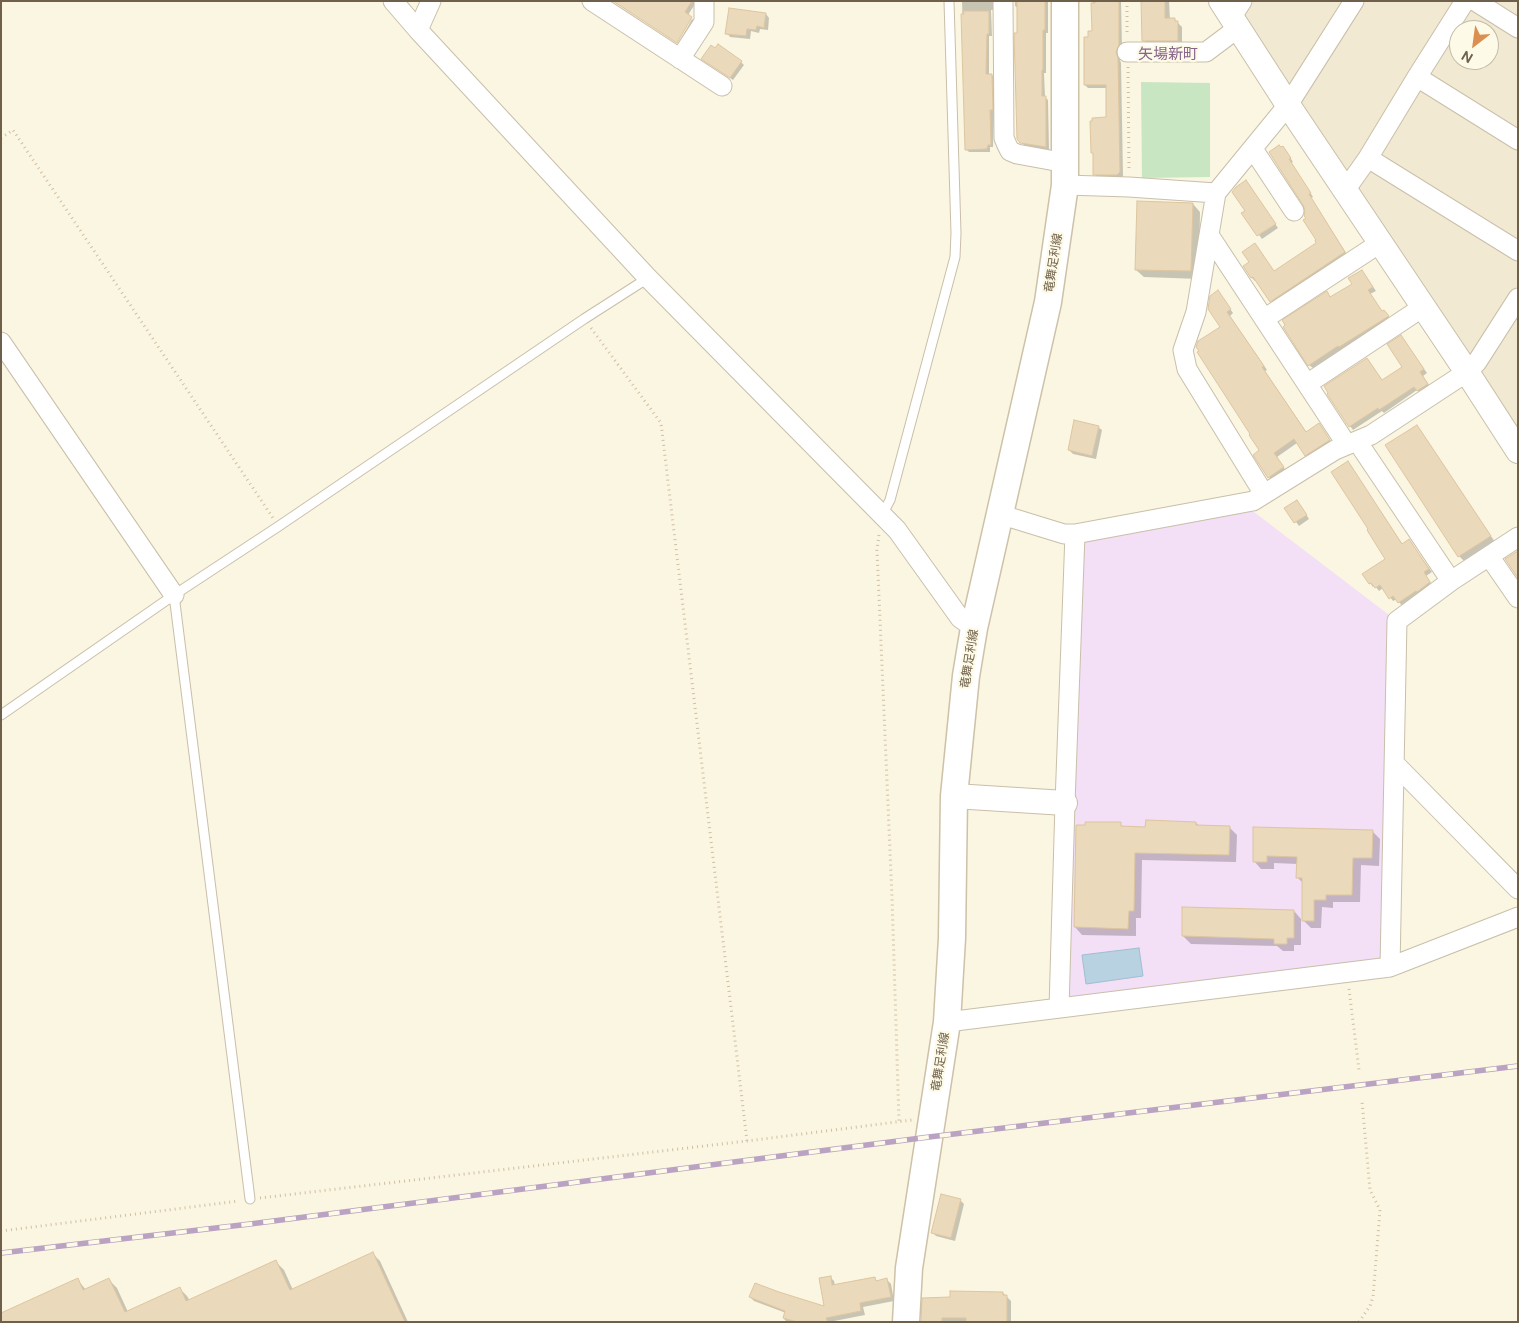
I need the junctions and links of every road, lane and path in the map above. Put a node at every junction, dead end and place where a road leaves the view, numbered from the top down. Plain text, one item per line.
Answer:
1 (394, 1) edge
2 (431, 1) edge
3 (592, 1) edge
4 (704, 1) edge
5 (949, 1) edge
6 (1002, 1) edge
7 (1065, 1) edge
8 (1127, 1) edge
9 (1354, 1) edge
10 (1465, 1) edge
11 (1475, 1) edge
12 (1233, 12) edge
13 (1518, 28) edge
14 (418, 30) junction
15 (1128, 52) junction
16 (680, 59) junction
17 (1417, 77) junction
18 (722, 86) dead end
19 (1288, 105) junction
20 (1, 138) edge
21 (1518, 140) edge
22 (1252, 149) junction
23 (1368, 158) junction
24 (1066, 174) junction
25 (1129, 175) dead end
26 (1346, 189) junction
27 (1216, 193) junction
28 (1294, 211) dead end
29 (1209, 235) junction
30 (1380, 243) junction
31 (1518, 250) edge
32 (648, 278) junction
33 (1518, 298) edge
34 (1423, 307) junction
35 (584, 319) junction
36 (1264, 319) junction
37 (1, 342) edge
38 (1467, 372) junction
39 (1307, 384) junction
40 (1352, 443) junction
41 (1518, 451) edge
42 (1264, 494) junction
43 (1000, 514) junction
44 (882, 515) junction
45 (279, 526) junction
46 (1075, 534) junction
47 (1518, 537) edge
48 (1490, 556) junction
49 (1451, 581) junction
50 (174, 595) junction
51 (1518, 598) edge
52 (974, 628) junction
53 (1, 715) edge
54 (1394, 763) junction
55 (954, 796) junction
56 (1065, 803) junction
57 (1518, 889) edge
58 (1518, 917) edge
59 (1390, 967) junction
60 (1349, 986) dead end
61 (1059, 1008) junction
62 (947, 1022) junction
63 (1358, 1070) dead end
64 (1362, 1101) dead end
65 (932, 1118) junction
66 (899, 1121) junction
67 (747, 1141) junction
68 (250, 1199) junction
69 (1, 1231) edge
70 (906, 1322) edge
71 (1359, 1322) edge

1 - 14 street
2 - 14 street
3 - 16 street
4 - 16 street
5 - 44 lane
6 - 24 street
7 - 24 main road, 竜舞足利線
8 - 15 path
9 - 19 street
10 - 17 street
11 - 13 street
12 - 15 street
12 - 19 street
14 - 32 street
15 - 25 path
16 - 18 street
17 - 21 street
17 - 23 street
19 - 22 street
19 - 26 street
20 - 45 path
22 - 27 street
22 - 28 street
23 - 26 street
23 - 31 street
24 - 27 street
24 - 43 main road, 竜舞足利線
26 - 30 street
27 - 29 street
29 - 36 street
29 - 42 street
30 - 34 street
30 - 36 street
32 - 35 lane
32 - 44 street
33 - 38 street
34 - 38 street
34 - 39 street
35 - 45 lane
35 - 67 path
36 - 39 street
37 - 50 street
38 - 40 street
38 - 41 street
39 - 40 street
40 - 42 street
40 - 49 street
42 - 46 street
43 - 46 street
43 - 52 main road, 竜舞足利線
44 - 52 street
44 - 66 path
45 - 50 lane
46 - 56 street
47 - 48 street
48 - 49 street
48 - 51 street
49 - 54 street
50 - 53 lane
50 - 68 lane
52 - 55 main road, 竜舞足利線
54 - 57 street
54 - 59 street
55 - 56 street
55 - 62 main road, 竜舞足利線
56 - 61 street
58 - 59 street
59 - 61 street
60 - 63 path
61 - 62 street
62 - 65 main road, 竜舞足利線
64 - 71 path
65 - 66 path
65 - 70 main road, 竜舞足利線
66 - 67 path
67 - 68 path
68 - 69 path

